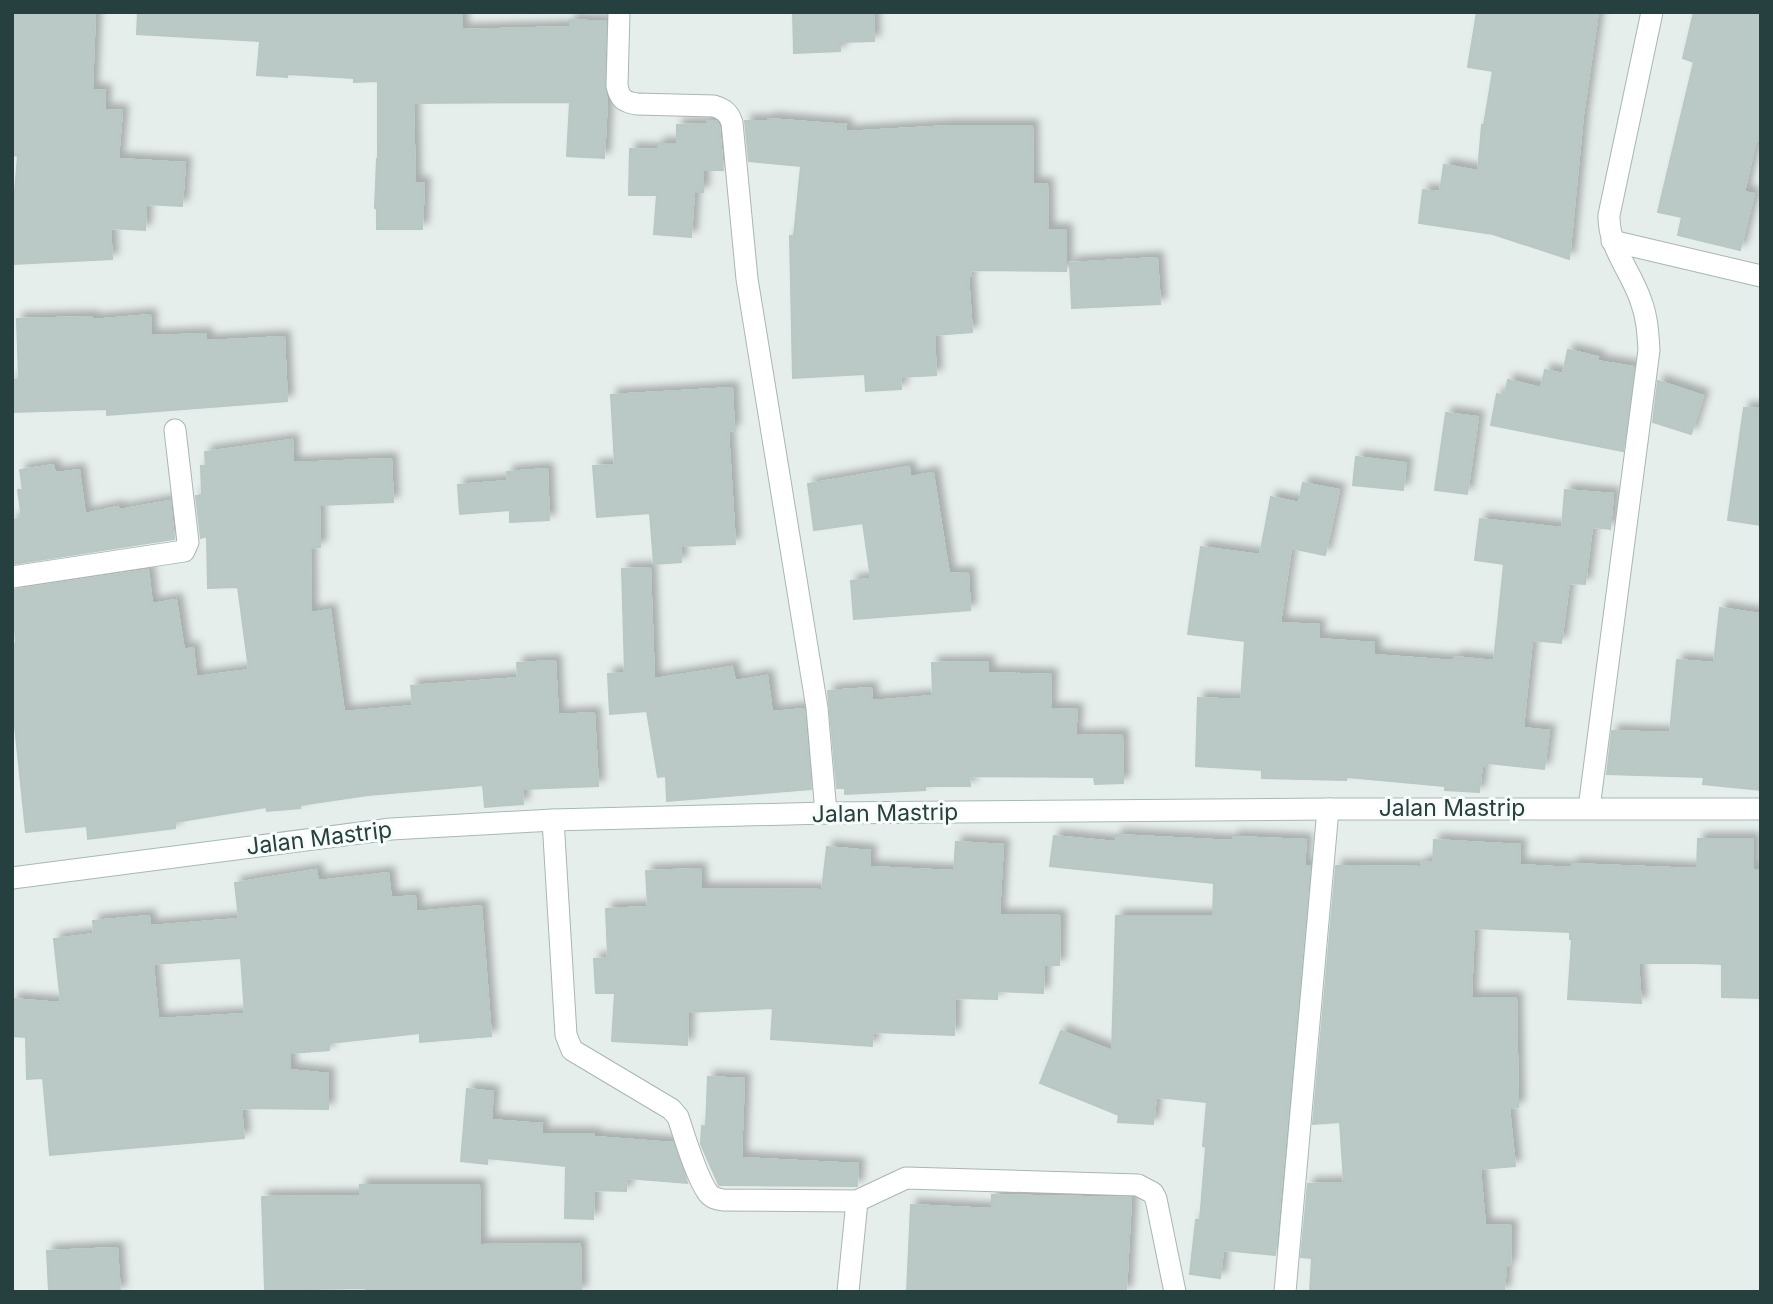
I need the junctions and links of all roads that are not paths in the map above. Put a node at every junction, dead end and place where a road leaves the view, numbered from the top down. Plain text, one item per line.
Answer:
1 (619, 12) edge
2 (1652, 12) edge
3 (1612, 241) junction
4 (1761, 276) edge
5 (175, 430) dead end
6 (12, 578) edge
7 (1589, 808) junction
8 (1328, 809) junction
9 (1761, 809) edge
10 (826, 813) junction
11 (553, 820) junction
12 (12, 878) edge
13 (858, 1201) junction
14 (848, 1292) edge
15 (1175, 1292) edge
16 (1285, 1292) edge

1 - 10 street
2 - 3 street
3 - 4 street
3 - 7 street
5 - 6 street
7 - 8 street, Jalan Mastrip
7 - 9 street, Jalan Mastrip
8 - 10 street, Jalan Mastrip
8 - 16 street
10 - 11 street, Jalan Mastrip
11 - 12 street, Jalan Mastrip
11 - 13 street
13 - 14 street
13 - 15 street

